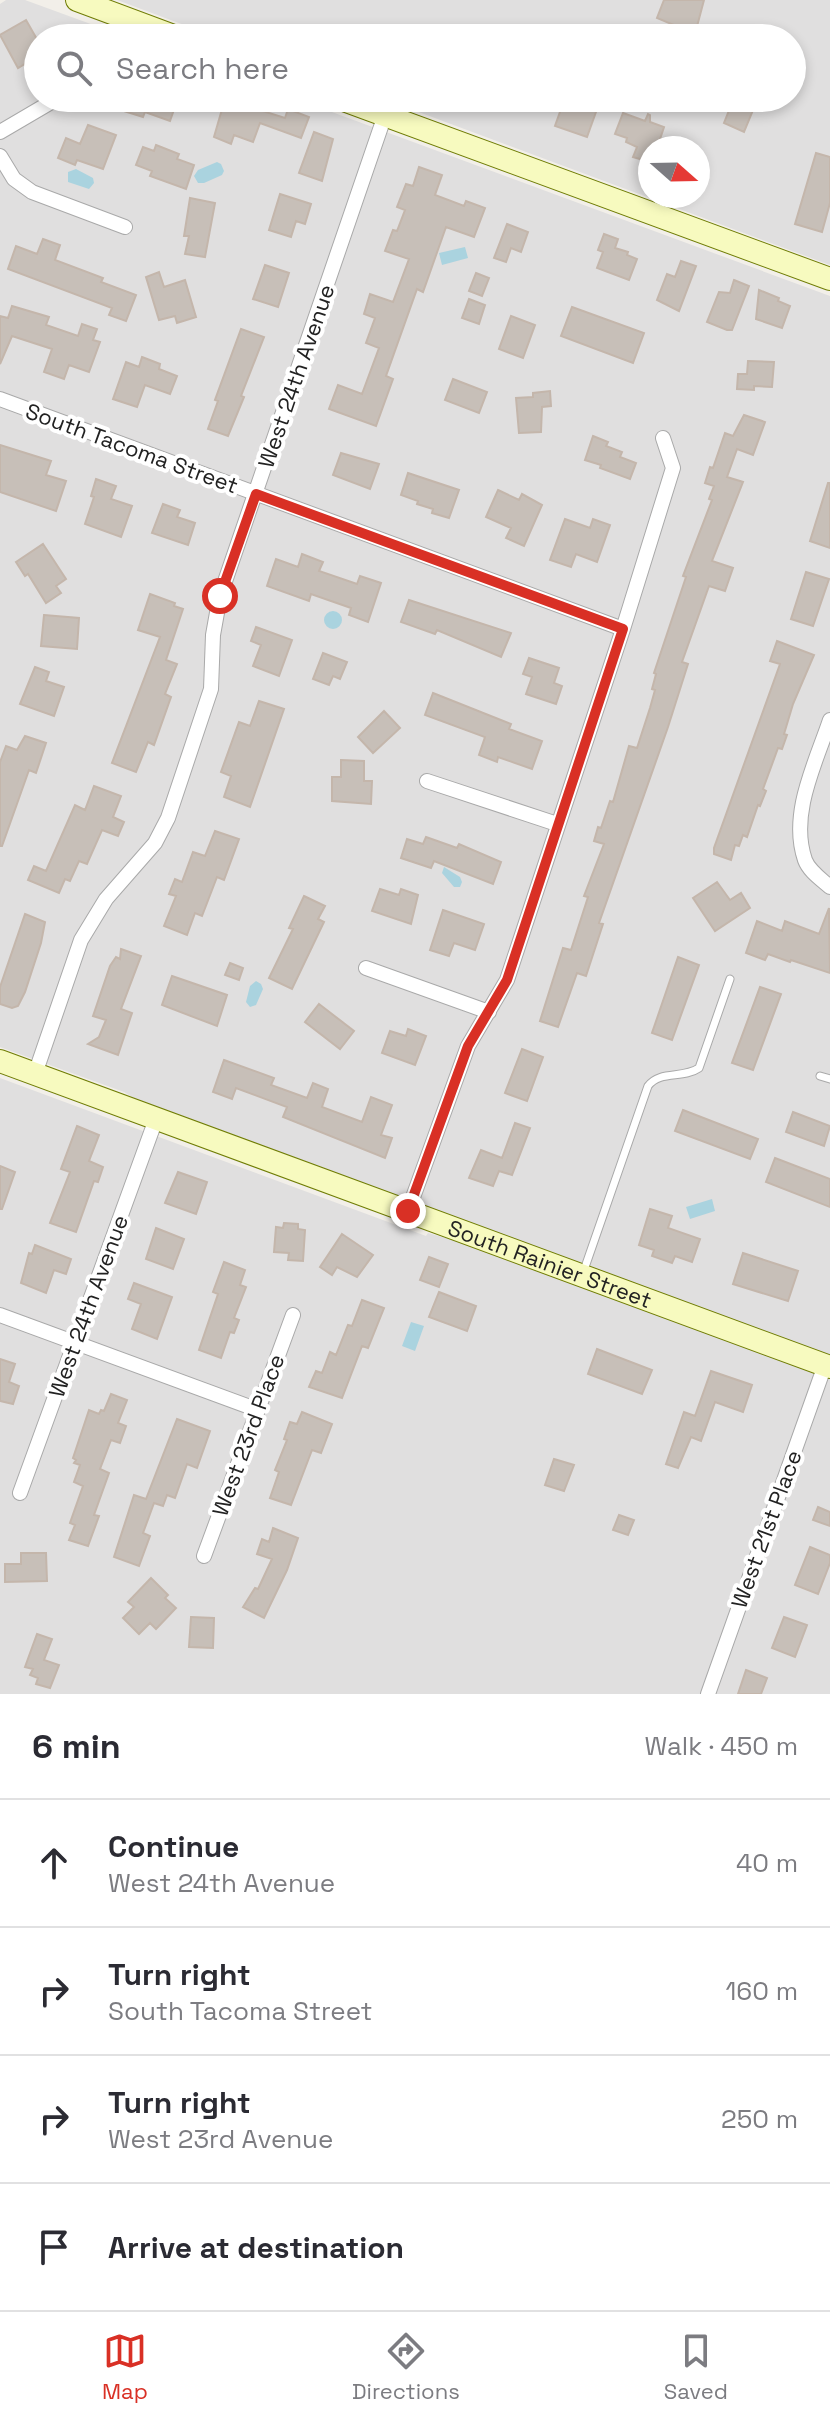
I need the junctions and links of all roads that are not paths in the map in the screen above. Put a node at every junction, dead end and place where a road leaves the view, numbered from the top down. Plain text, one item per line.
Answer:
1 (77, 0) edge
2 (113, 24) edge
3 (34, 112) edge
4 (377, 112) edge
5 (385, 115) junction
6 (0, 132) edge
7 (0, 156) edge
8 (125, 227) dead end
9 (830, 279) edge
10 (0, 399) edge
11 (663, 438) dead end
12 (256, 494) junction
13 (623, 629) junction
14 (830, 720) edge
15 (427, 781) dead end
16 (557, 824) junction
17 (830, 887) edge
18 (366, 968) dead end
19 (730, 979) dead end
20 (489, 1012) junction
21 (0, 1061) edge
22 (35, 1074) junction
23 (820, 1076) dead end
24 (830, 1079) edge
25 (156, 1119) junction
26 (408, 1211) junction
27 (582, 1276) junction
28 (0, 1315) edge
29 (293, 1315) dead end
30 (76, 1343) junction
31 (827, 1366) edge
32 (258, 1410) junction
33 (20, 1493) dead end
34 (204, 1556) dead end
35 (708, 1694) edge

1 - 2 street
3 - 6 street
4 - 5 street
5 - 9 street
5 - 12 street, West 24th Avenue
7 - 8 street
10 - 12 street, South Tacoma Street
11 - 13 street
12 - 13 street, South Tacoma Street
12 - 22 street, West 24th Avenue
13 - 16 street
14 - 17 street
15 - 16 street
16 - 20 street
18 - 20 street
19 - 27 lane
20 - 26 street
21 - 22 street, South Rainier Street
22 - 25 street, South Rainier Street
23 - 24 lane
25 - 26 street, South Rainier Street
25 - 30 street, West 24th Avenue
26 - 27 street, South Rainier Street
27 - 31 street, South Rainier Street
28 - 30 street
29 - 32 street, West 23rd Place
30 - 32 street
30 - 33 street, West 24th Avenue
31 - 35 street, West 21st Place
32 - 34 street, West 23rd Place

